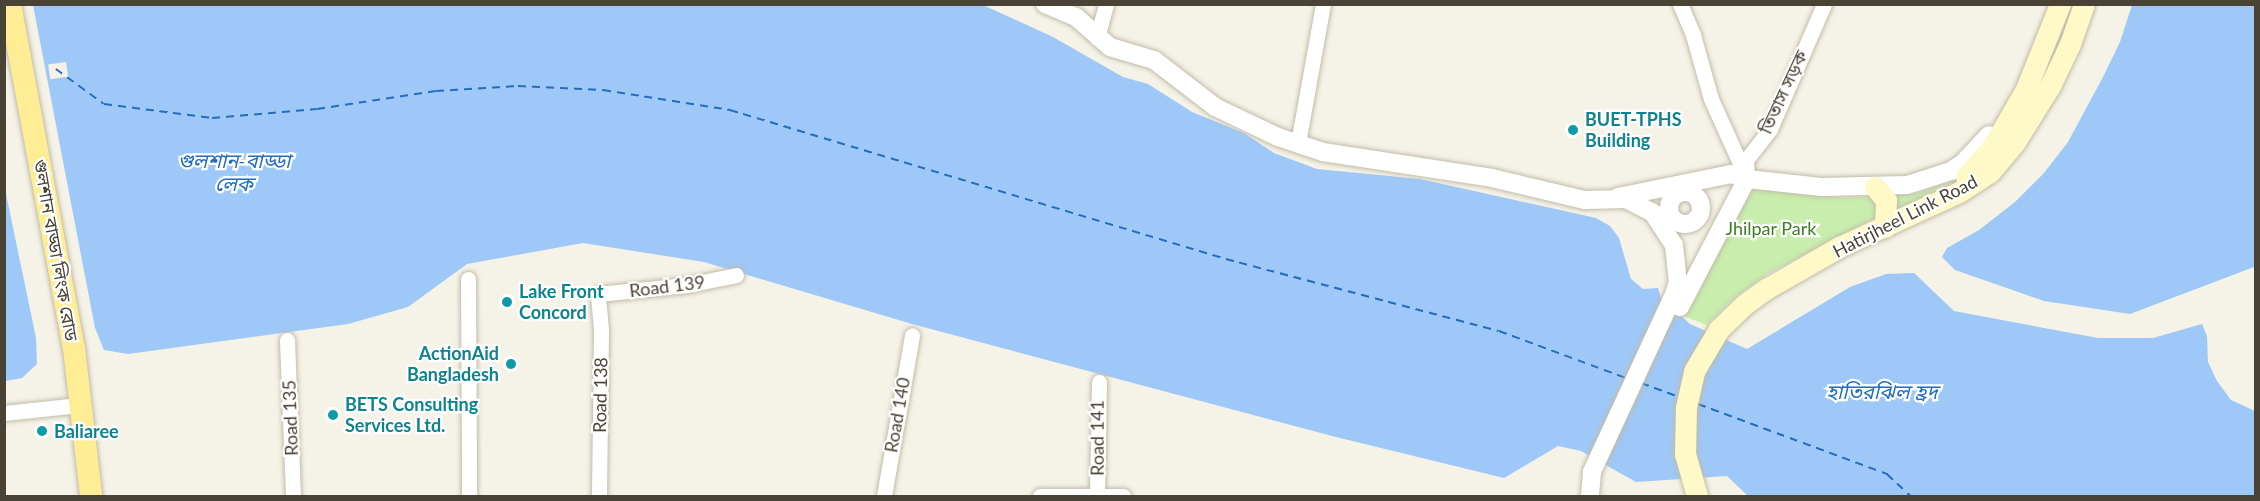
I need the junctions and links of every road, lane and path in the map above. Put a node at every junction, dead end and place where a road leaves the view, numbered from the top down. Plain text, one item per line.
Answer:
1 (10, 4) edge
2 (1045, 4) edge
3 (1106, 4) edge
4 (1323, 4) edge
5 (1680, 4) edge
6 (1824, 4) edge
7 (2060, 4) edge
8 (2074, 4) edge
9 (2085, 4) edge
10 (1097, 38) junction
11 (4, 55) edge
12 (2026, 89) junction
13 (1298, 143) junction
14 (1747, 178) junction
15 (1875, 187) junction
16 (1684, 188) junction
17 (1607, 200) junction
18 (1941, 200) junction
19 (1697, 220) junction
20 (1668, 223) junction
21 (1885, 227) junction
22 (1717, 234) junction
23 (736, 276) dead end
24 (468, 279) dead end
25 (1682, 289) junction
26 (598, 294) joint
27 (912, 335) dead end
28 (287, 340) dead end
29 (1099, 382) dead end
30 (70, 406) junction
31 (4, 413) edge
32 (1596, 473) junction
33 (1695, 492) edge
34 (1097, 495) edge
35 (78, 496) edge
36 (91, 496) edge
37 (293, 496) edge
38 (469, 496) edge
39 (599, 496) edge
40 (884, 496) edge
41 (1040, 496) edge
42 (1122, 496) edge
43 (1590, 496) edge
44 (1596, 496) edge

1 - 36 main road, গুলশান বাড্ডা লিংক রোড
2 - 10 street
3 - 10 street
4 - 13 street
5 - 14 street
6 - 14 street, তিতাস সড়ক
7 - 12 main road
8 - 12 main road
9 - 18 main road, Hatirjheel Link Road
10 - 13 street
11 - 30 main road, গুলশান বাড্ডা লিংক রোড
12 - 15 street
12 - 18 main road
13 - 17 street
14 - 15 street
14 - 16 street
14 - 22 street
15 - 21 main road
16 - 17 street
16 - 19 street
16 - 20 street
17 - 20 street
18 - 21 main road, Hatirjheel Link Road
19 - 20 street
19 - 22 street
20 - 25 street
21 - 33 main road, Hatirjheel Link Road
22 - 25 street
23 - 26 street, Road 139
24 - 38 street
25 - 32 street
26 - 39 street, Road 138
27 - 40 street, Road 140
28 - 37 street, Road 135
29 - 34 street, Road 141
30 - 31 street
30 - 35 main road, গুলশান বাড্ডা লিংক রোড
32 - 43 street
32 - 44 street
34 - 41 street
34 - 42 street

